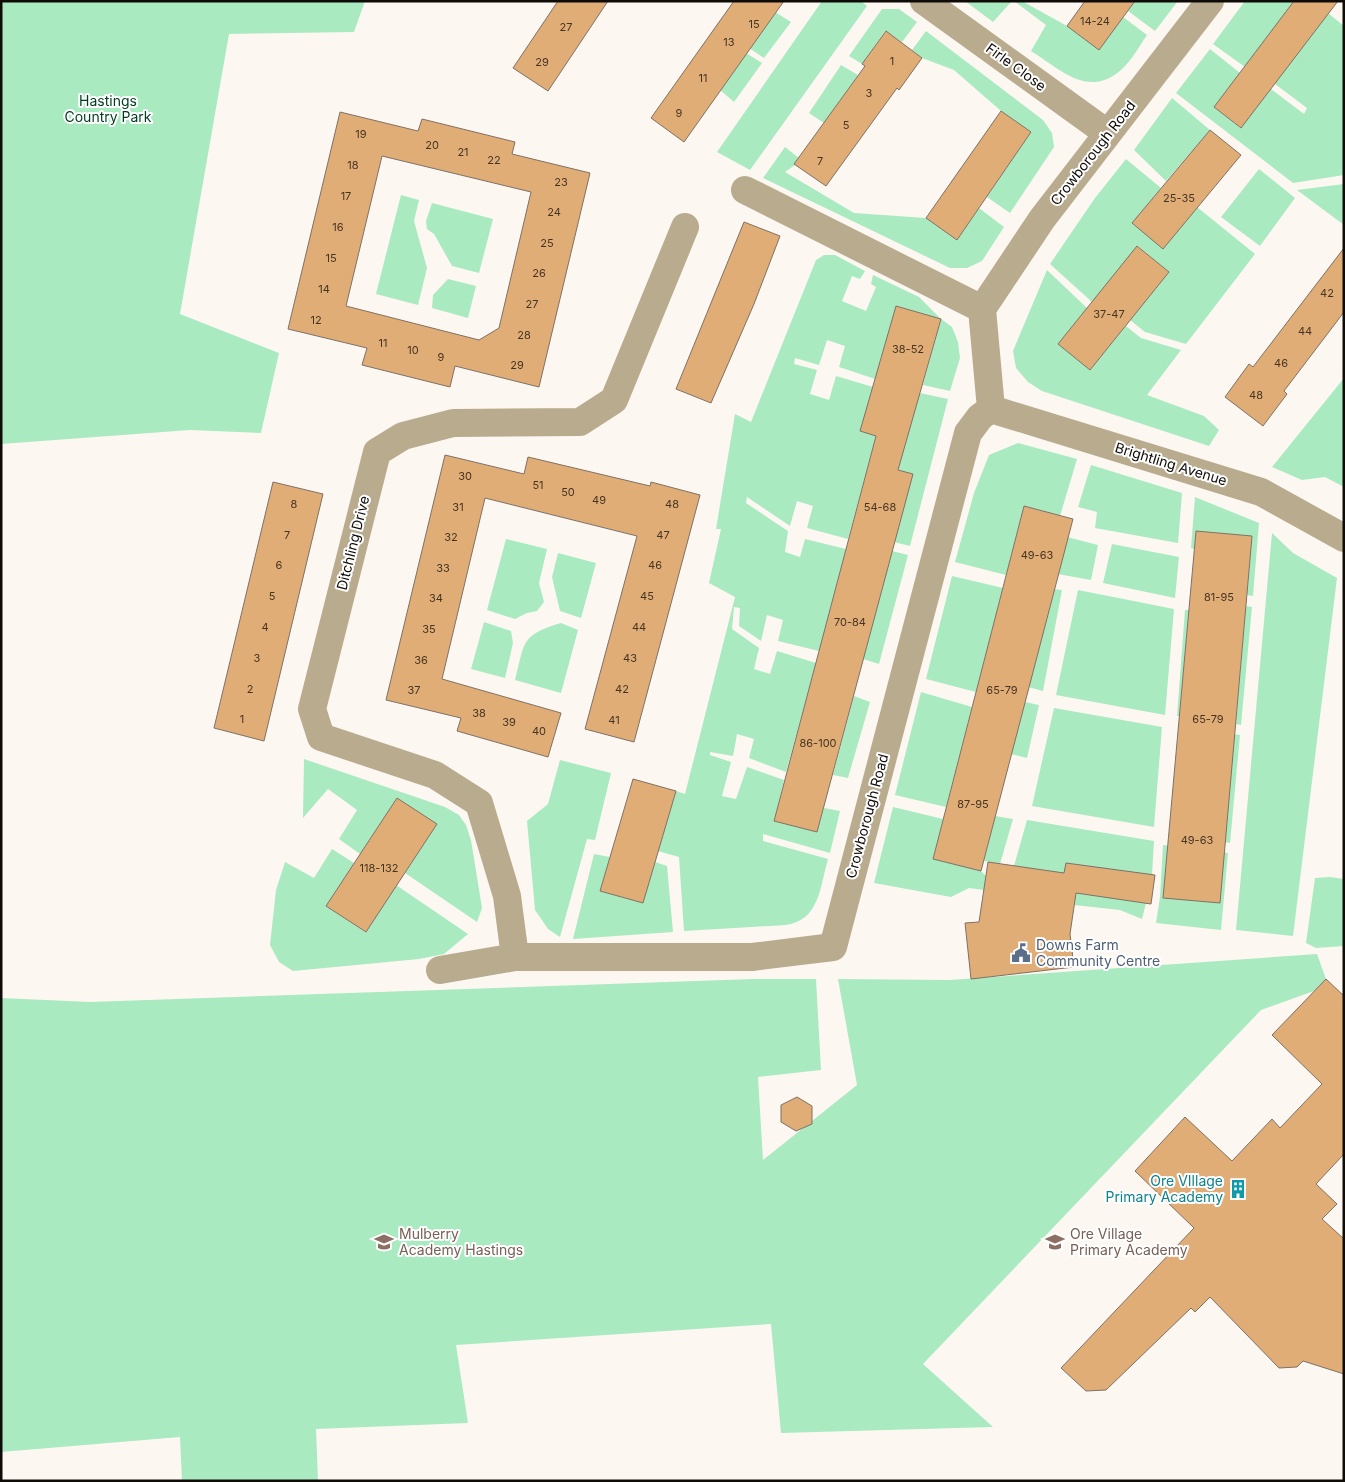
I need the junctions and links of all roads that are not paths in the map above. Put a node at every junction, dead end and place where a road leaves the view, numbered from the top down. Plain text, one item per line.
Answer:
1 (924, 1) edge
2 (1210, 1) edge
3 (1107, 133) junction
4 (745, 190) dead end
5 (685, 227) dead end
6 (982, 309) junction
7 (991, 409) junction
8 (1344, 538) edge
9 (515, 957) junction
10 (440, 970) dead end

1 - 3 street, Firle Close
2 - 3 street, Crowborough Road
3 - 6 street, Crowborough Road
4 - 6 street
5 - 9 street, Ditchling Drive
6 - 7 street
7 - 8 street, Brightling Avenue
7 - 9 street, Crowborough Road
9 - 10 street, Crowborough Road

